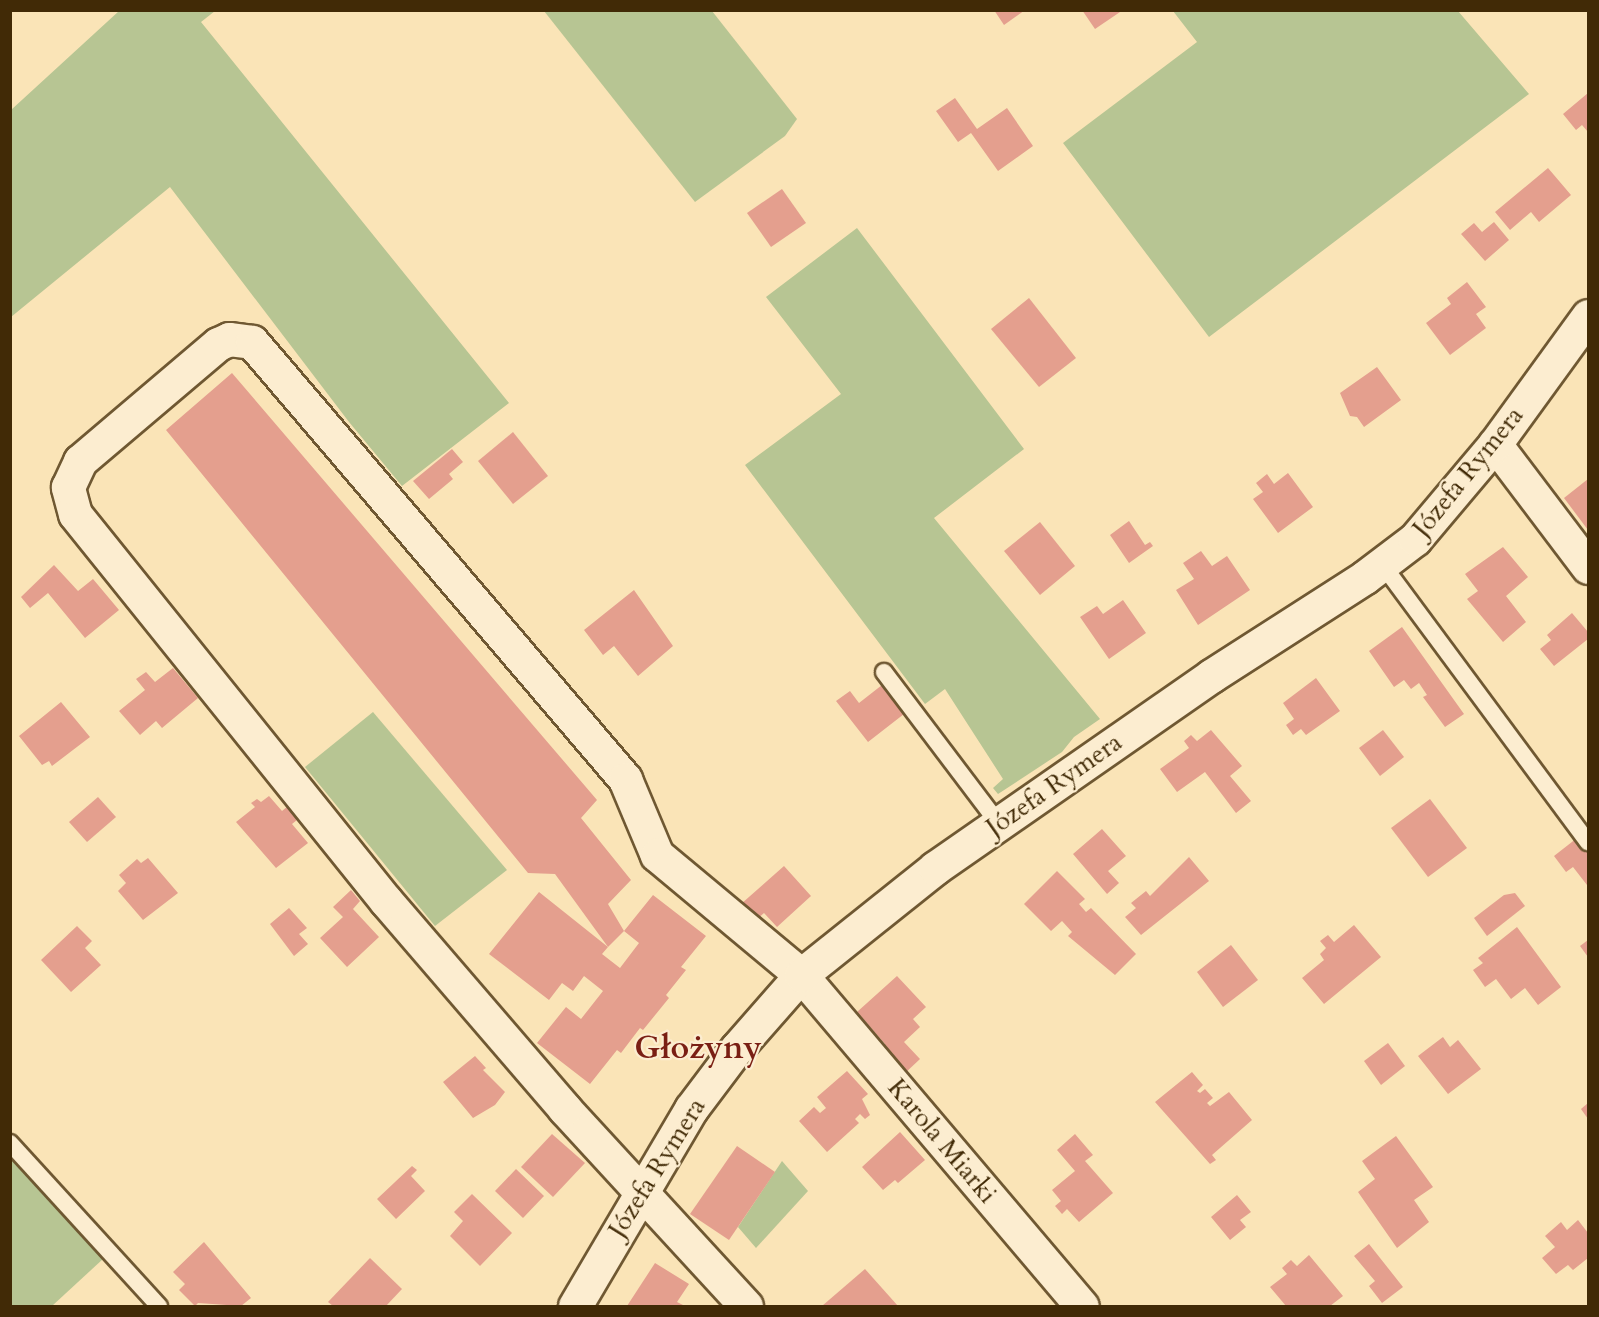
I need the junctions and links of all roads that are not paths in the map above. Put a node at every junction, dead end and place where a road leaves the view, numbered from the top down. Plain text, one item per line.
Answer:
1 (1588, 316) edge
2 (1495, 444) junction
3 (1382, 564) junction
4 (1588, 567) edge
5 (884, 672) dead end
6 (998, 823) junction
7 (1588, 842) edge
8 (801, 975) junction
9 (10, 1143) edge
10 (640, 1190) junction
11 (159, 1306) edge
12 (574, 1306) edge
13 (746, 1306) edge
14 (1082, 1306) edge

1 - 2 street, Józefa Rymera
2 - 3 street, Józefa Rymera
2 - 4 street
3 - 6 street, Józefa Rymera
3 - 7 lane
5 - 6 lane
6 - 8 street, Józefa Rymera
8 - 10 street, Józefa Rymera
8 - 10 street, Karola Miarki
8 - 14 street, Karola Miarki
9 - 11 lane
10 - 12 street, Józefa Rymera
10 - 13 street

